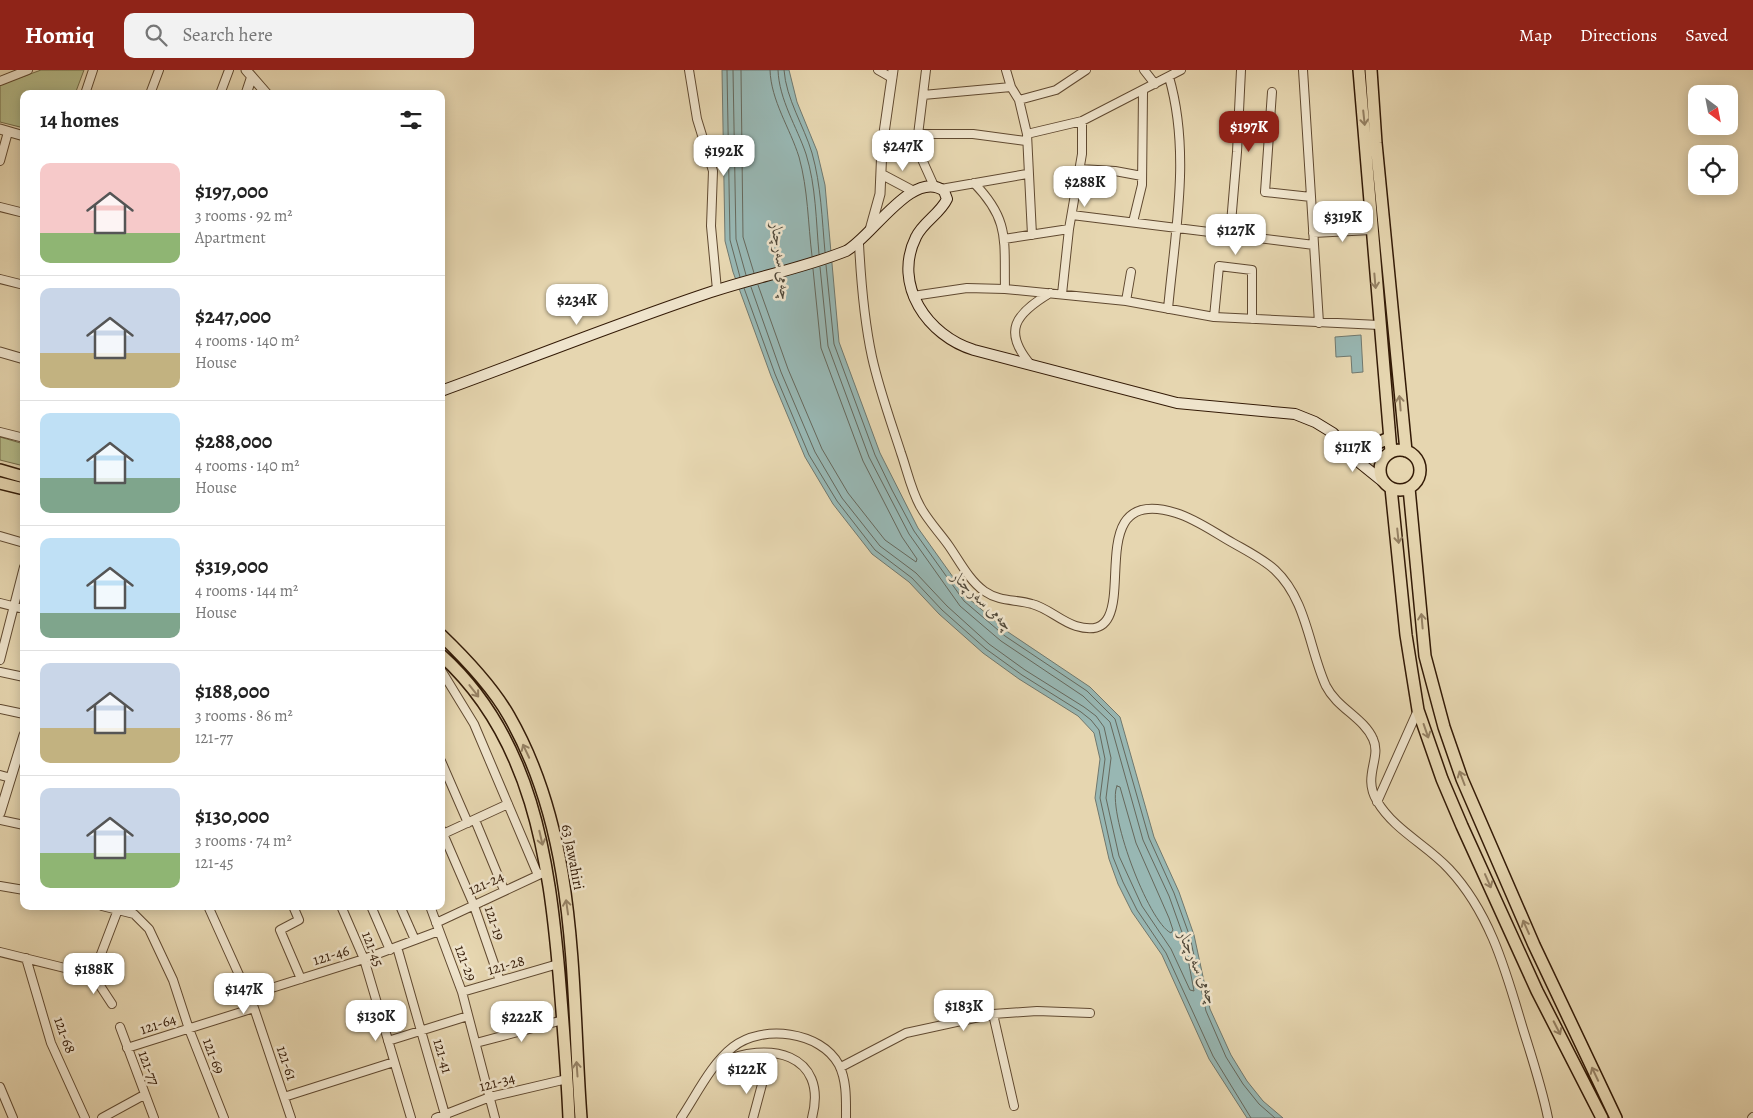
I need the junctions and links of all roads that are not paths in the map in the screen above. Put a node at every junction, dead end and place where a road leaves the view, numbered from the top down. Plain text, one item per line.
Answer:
1 (28, 70) edge
2 (94, 70) edge
3 (159, 70) edge
4 (230, 70) edge
5 (246, 70) edge
6 (689, 70) edge
7 (878, 70) edge
8 (926, 70) edge
9 (1006, 70) edge
10 (1086, 70) edge
11 (1144, 70) edge
12 (1181, 70) edge
13 (1241, 70) edge
14 (1303, 70) edge
15 (1359, 70) edge
16 (1372, 70) edge
17 (893, 74) edge
18 (1169, 77) junction
19 (251, 79) junction
20 (0, 81) edge
21 (1155, 84) junction
22 (1011, 87) junction
23 (86, 90) edge
24 (152, 90) edge
25 (222, 90) edge
26 (247, 90) edge
27 (263, 90) edge
28 (1142, 92) junction
29 (1272, 92) dead end
30 (923, 95) junction
31 (1019, 100) junction
32 (1082, 121) junction
33 (4, 130) edge
34 (918, 134) junction
35 (20, 135) edge
36 (1026, 138) junction
37 (0, 161) edge
38 (1080, 169) junction
39 (881, 174) junction
40 (1027, 174) junction
41 (1142, 176) junction
42 (974, 182) junction
43 (938, 188) junction
44 (913, 191) junction
45 (1311, 197) junction
46 (0, 207) edge
47 (20, 212) edge
48 (1072, 215) junction
49 (1133, 222) junction
50 (1176, 228) junction
51 (1070, 229) junction
52 (1371, 230) junction
53 (1313, 233) junction
54 (869, 234) junction
55 (1032, 235) junction
56 (1230, 235) junction
57 (1004, 240) junction
58 (859, 244) junction
59 (1314, 245) junction
60 (1131, 272) dead end
61 (0, 279) edge
62 (20, 284) edge
63 (720, 289) junction
64 (1005, 289) junction
65 (1050, 293) junction
66 (1062, 294) junction
67 (913, 296) junction
68 (1126, 301) junction
69 (1168, 309) junction
70 (1214, 317) junction
71 (1252, 319) junction
72 (1319, 324) junction
73 (1379, 325) junction
74 (0, 352) edge
75 (20, 358) edge
76 (1031, 365) junction
77 (445, 390) edge
78 (0, 432) edge
79 (20, 437) edge
80 (1390, 438) junction
81 (1341, 441) junction
82 (1358, 449) junction
83 (1406, 451) junction
84 (1388, 455) junction
85 (0, 470) edge
86 (20, 476) edge
87 (0, 483) edge
88 (1389, 486) junction
89 (20, 488) edge
90 (1409, 488) junction
91 (0, 536) edge
92 (20, 542) edge
93 (20, 583) edge
94 (0, 603) edge
95 (14, 606) junction
96 (20, 607) edge
97 (445, 639) edge
98 (0, 660) edge
99 (445, 665) edge
100 (445, 667) edge
101 (0, 672) edge
102 (20, 676) edge
103 (0, 709) edge
104 (1418, 710) junction
105 (20, 713) edge
106 (20, 759) edge
107 (445, 769) edge
108 (0, 775) edge
109 (11, 778) junction
110 (1377, 802) junction
111 (508, 804) junction
112 (0, 813) edge
113 (0, 820) edge
114 (471, 822) junction
115 (20, 824) edge
116 (445, 832) edge
117 (445, 840) edge
118 (543, 872) junction
119 (0, 886) edge
120 (20, 889) edge
121 (504, 890) junction
122 (474, 903) junction
123 (118, 910) edge
124 (124, 910) edge
125 (210, 910) edge
126 (295, 910) edge
127 (343, 910) edge
128 (374, 910) edge
129 (402, 910) edge
130 (432, 910) edge
131 (436, 922) junction
132 (439, 932) junction
133 (415, 940) junction
134 (394, 948) junction
135 (0, 952) edge
136 (26, 958) junction
137 (364, 960) junction
138 (558, 964) junction
139 (93, 975) junction
140 (301, 979) junction
141 (500, 981) junction
142 (462, 992) junction
143 (249, 995) junction
144 (112, 1004) dead end
145 (254, 1008) junction
146 (1090, 1012) dead end
147 (993, 1014) junction
148 (468, 1016) junction
149 (563, 1020) junction
150 (120, 1027) dead end
151 (189, 1028) junction
152 (421, 1030) junction
153 (388, 1041) junction
154 (476, 1043) junction
155 (128, 1048) junction
156 (394, 1062) junction
157 (716, 1065) junction
158 (841, 1068) junction
159 (764, 1077) dead end
160 (567, 1079) junction
161 (0, 1087) edge
162 (144, 1095) junction
163 (490, 1097) junction
164 (284, 1098) junction
165 (1014, 1106) dead end
166 (446, 1116) edge
167 (13, 1118) edge
168 (85, 1118) edge
169 (102, 1118) edge
170 (154, 1118) edge
171 (224, 1118) edge
172 (291, 1118) edge
173 (411, 1118) edge
174 (436, 1118) edge
175 (495, 1118) edge
176 (569, 1118) edge
177 (580, 1118) edge
178 (681, 1118) edge
179 (753, 1118) edge
180 (812, 1118) edge
181 (846, 1118) edge
182 (1548, 1118) edge
183 (1602, 1118) edge
184 (1616, 1118) edge

1 - 20 street
2 - 23 street
3 - 24 street
4 - 25 street
5 - 19 street
6 - 63 street
7 - 17 street
8 - 30 street
9 - 22 street
10 - 31 street
11 - 21 street
12 - 18 street
13 - 56 street
14 - 45 street
15 -> 52 main road
83 -> 16 main road
17 - 39 street
18 - 21 street
18 - 50 street
19 - 26 street
19 - 27 street
21 - 28 street
22 - 30 street
22 - 31 street
28 - 32 street
28 - 41 street
29 - 45 street
30 - 34 street
31 - 36 street
32 - 36 street
32 - 38 street
33 - 35 street
33 - 37 street
34 - 36 street
34 - 43 street
36 - 40 street
38 - 41 street
38 - 48 street
39 - 44 street
39 - 54 street
40 - 42 street
40 - 55 street
41 - 49 street
42 - 43 street
42 - 57 street
43 - 44 main road
43 - 67 main road
44 - 54 main road
45 - 53 street
46 - 47 street
48 - 49 street
48 - 51 street
49 - 50 street
50 - 56 street
50 - 69 street
51 - 55 street
51 - 66 street
52 - 53 street
52 -> 73 main road
53 - 59 street
54 - 58 main road
55 - 57 street
56 - 59 street
57 - 64 street
58 - 63 main road
58 - 110 street
59 - 72 street
60 - 68 street
61 - 62 street
63 - 77 main road
64 - 65 street
64 - 67 street
65 - 66 street
65 - 76 street
66 - 68 street
67 - 76 main road
68 - 69 street
69 - 70 street
70 - 71 street
70 - 71 street
71 - 72 street
72 - 73 street
73 - 80 main road
74 - 75 street
76 - 81 main road
78 - 79 street
80 - 82 main road
80 - 84 main road
81 - 82 main road
81 - 88 main road
82 - 84 main road
83 - 84 main road
83 - 90 main road
84 - 88 main road
85 - 86 main road
87 - 89 main road
88 - 90 main road
88 -> 104 main road
184 -> 90 main road
91 - 92 street
93 - 95 street
94 - 95 street
95 - 96 street
95 - 98 street
177 -> 97 main road, 63 Jawahiri
99 -> 118 main road, 63 Jawahiri
100 - 111 street
101 - 102 street
103 - 105 street
104 - 110 street
104 -> 183 main road
106 - 109 street
107 - 114 street
108 - 109 street
109 - 112 street
110 - 182 street
111 - 114 street
111 - 118 street
113 - 115 street
114 - 116 street
114 - 121 street
117 - 122 street, 121-19
118 - 121 street, 121-24
118 - 138 main road, 63 Jawahiri
119 - 120 street
121 - 122 street, 121-24
122 - 131 street, 121-24
122 - 141 street, 121-19
123 - 139 street
124 - 151 street, 121-69
125 - 143 street, 121-61
126 - 140 street
127 - 137 street, 121-45
128 - 134 street, 121-41
129 - 133 street
130 - 131 street, 121-29
131 - 132 street, 121-29
132 - 133 street, 121-46
132 - 142 street, 121-29
133 - 134 street, 121-46
134 - 137 street, 121-46
134 - 152 street, 121-41
135 - 136 street
136 - 139 street
136 - 168 street, 121-68
137 - 140 street, 121-46
137 - 153 street, 121-45
138 - 141 street, 121-28
138 - 149 main road, 63 Jawahiri
139 - 144 street
140 - 143 street, 121-46
141 - 142 street, 121-28
142 - 148 street, 121-29
143 - 145 street, 121-61
145 - 151 street, 121-64
145 - 164 street, 121-61
146 - 147 street
147 - 158 street
147 - 165 street
148 - 152 street
148 - 154 street, 121-29
149 - 154 street
149 - 160 main road, 63 Jawahiri
150 - 155 street, 121-77
151 - 155 street, 121-64
151 - 171 street, 121-69
152 - 153 street
152 - 166 street, 121-41
153 - 156 street, 121-45
154 - 163 street, 121-29
155 - 162 street, 121-77
156 - 164 street
156 - 173 street, 121-45
157 - 158 street
157 - 178 street
157 - 180 street
158 - 181 street
159 - 179 street
160 - 163 street, 121-34
160 - 176 main road, 63 Jawahiri
161 - 167 street
162 - 169 street
162 - 170 street, 121-77
163 - 166 street, 121-34
163 - 175 street, 121-29
164 - 172 street, 121-61
166 - 174 street, 121-34

